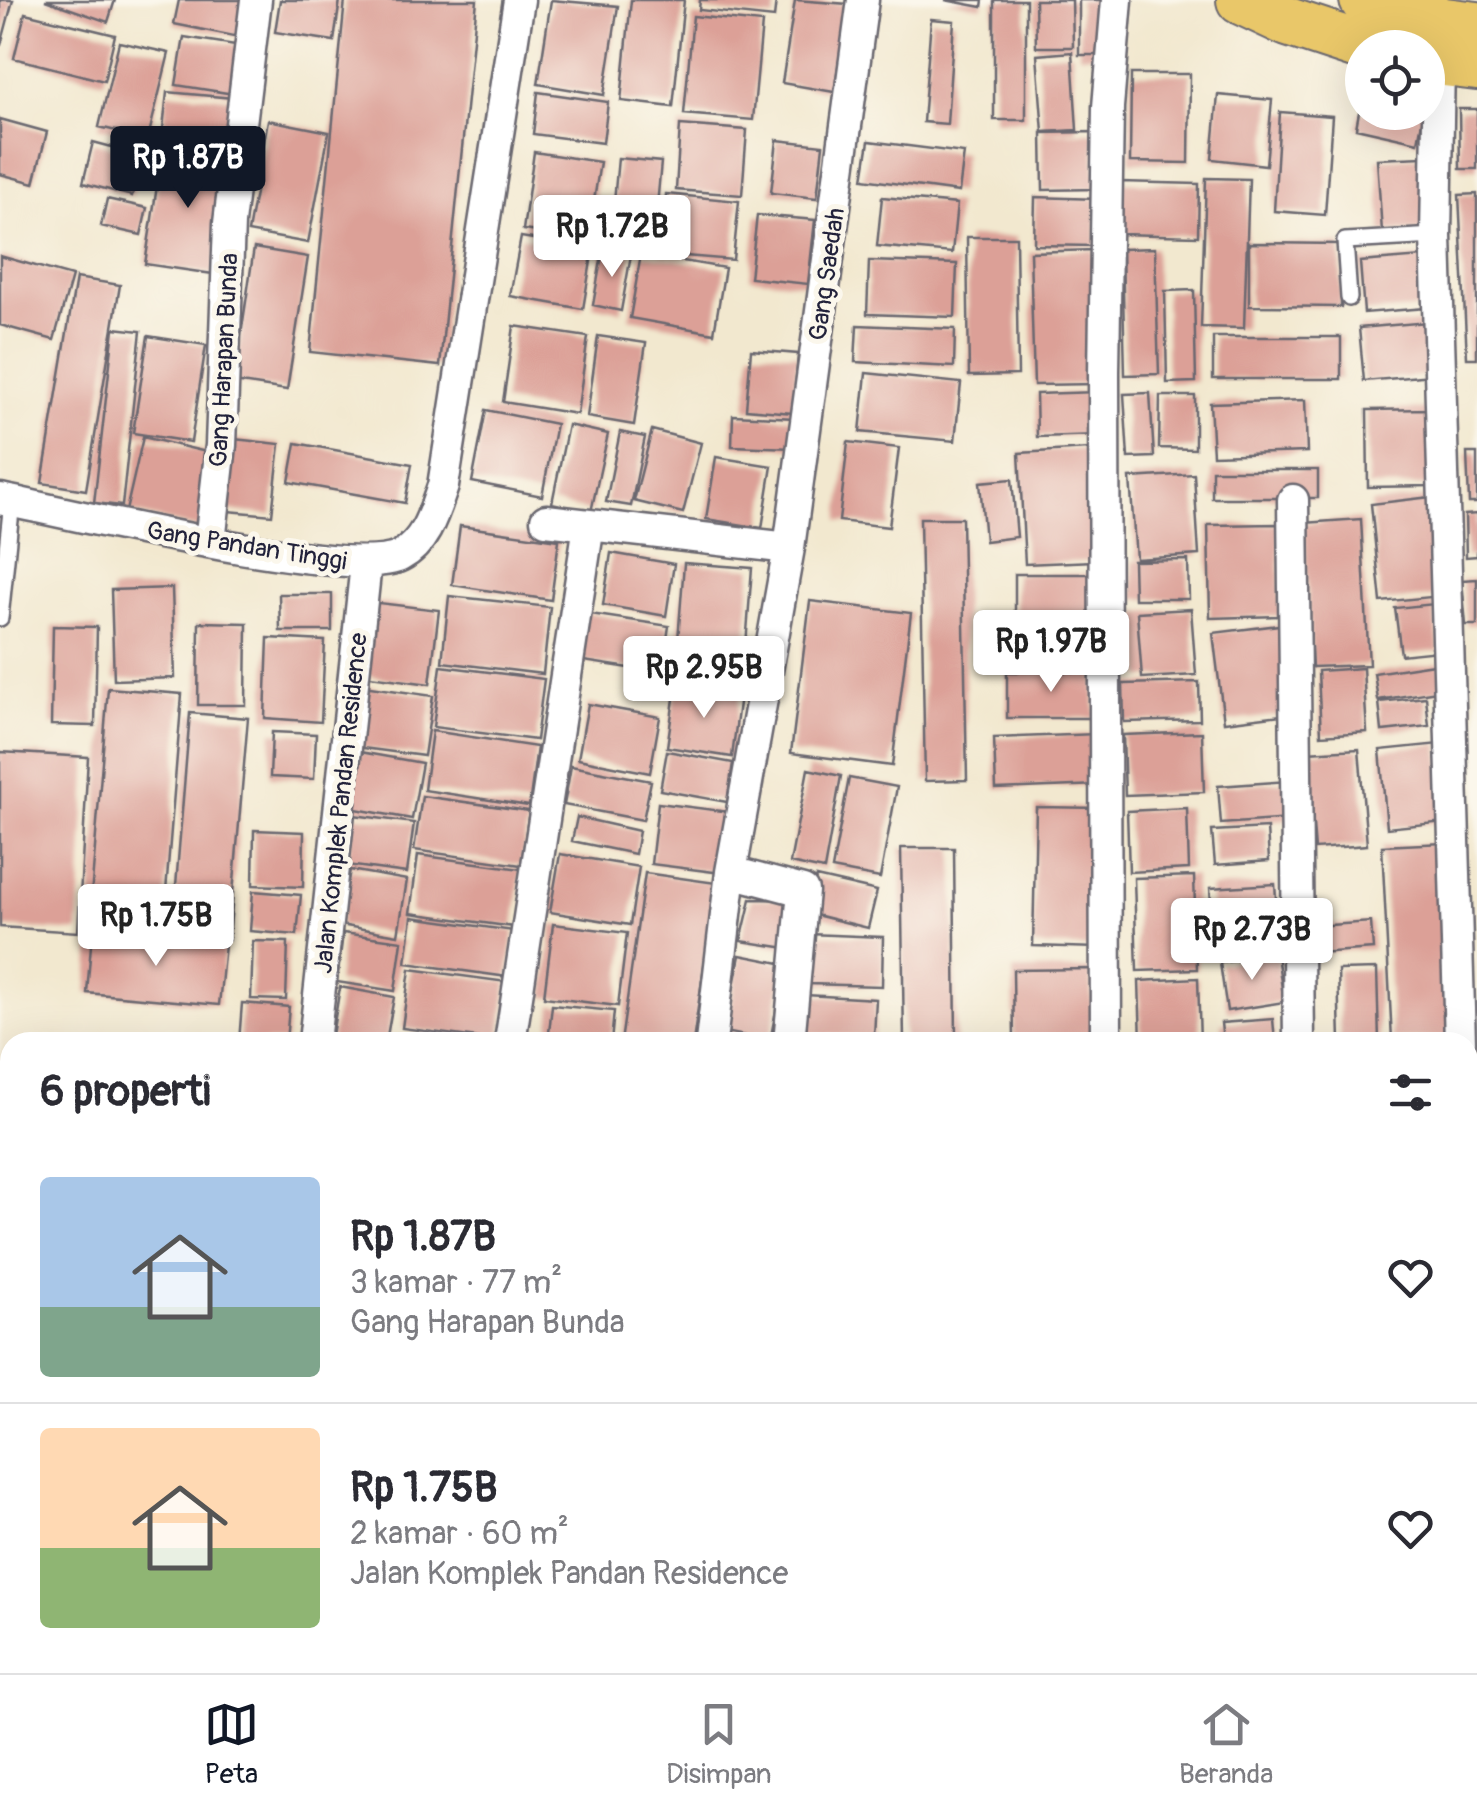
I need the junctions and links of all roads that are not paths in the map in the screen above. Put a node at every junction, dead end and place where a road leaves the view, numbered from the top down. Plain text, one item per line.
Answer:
1 (256, 0) edge
2 (519, 0) edge
3 (863, 0) edge
4 (1116, 0) edge
5 (1241, 0) edge
6 (1364, 0) edge
7 (1477, 26) edge
8 (1345, 41) edge
9 (1448, 63) edge
10 (1436, 236) junction
11 (1348, 298) dead end
12 (6, 500) edge
13 (1293, 500) dead end
14 (546, 520) dead end
15 (589, 525) junction
16 (210, 542) junction
17 (790, 548) junction
18 (366, 564) junction
19 (0, 618) edge
20 (731, 872) junction
21 (315, 1032) edge
22 (512, 1032) edge
23 (712, 1032) edge
24 (791, 1032) edge
25 (1106, 1032) edge
26 (1298, 1032) edge
27 (1460, 1032) edge

1 - 16 street, Gang Harapan Bunda
2 - 18 street, Gang Pandan Tinggi
3 - 17 street, Gang Saedah
4 - 25 street
5 - 8 main road
6 - 7 main road
9 - 10 street
10 - 11 lane
10 - 27 street
12 - 16 street, Gang Pandan Tinggi
12 - 19 lane
13 - 26 street
14 - 15 street
15 - 17 street
15 - 22 street
16 - 18 street, Gang Pandan Tinggi
17 - 20 street, Gang Saedah
18 - 21 street, Jalan Komplek Pandan Residence
20 - 23 street, Gang Saedah
20 - 24 street

